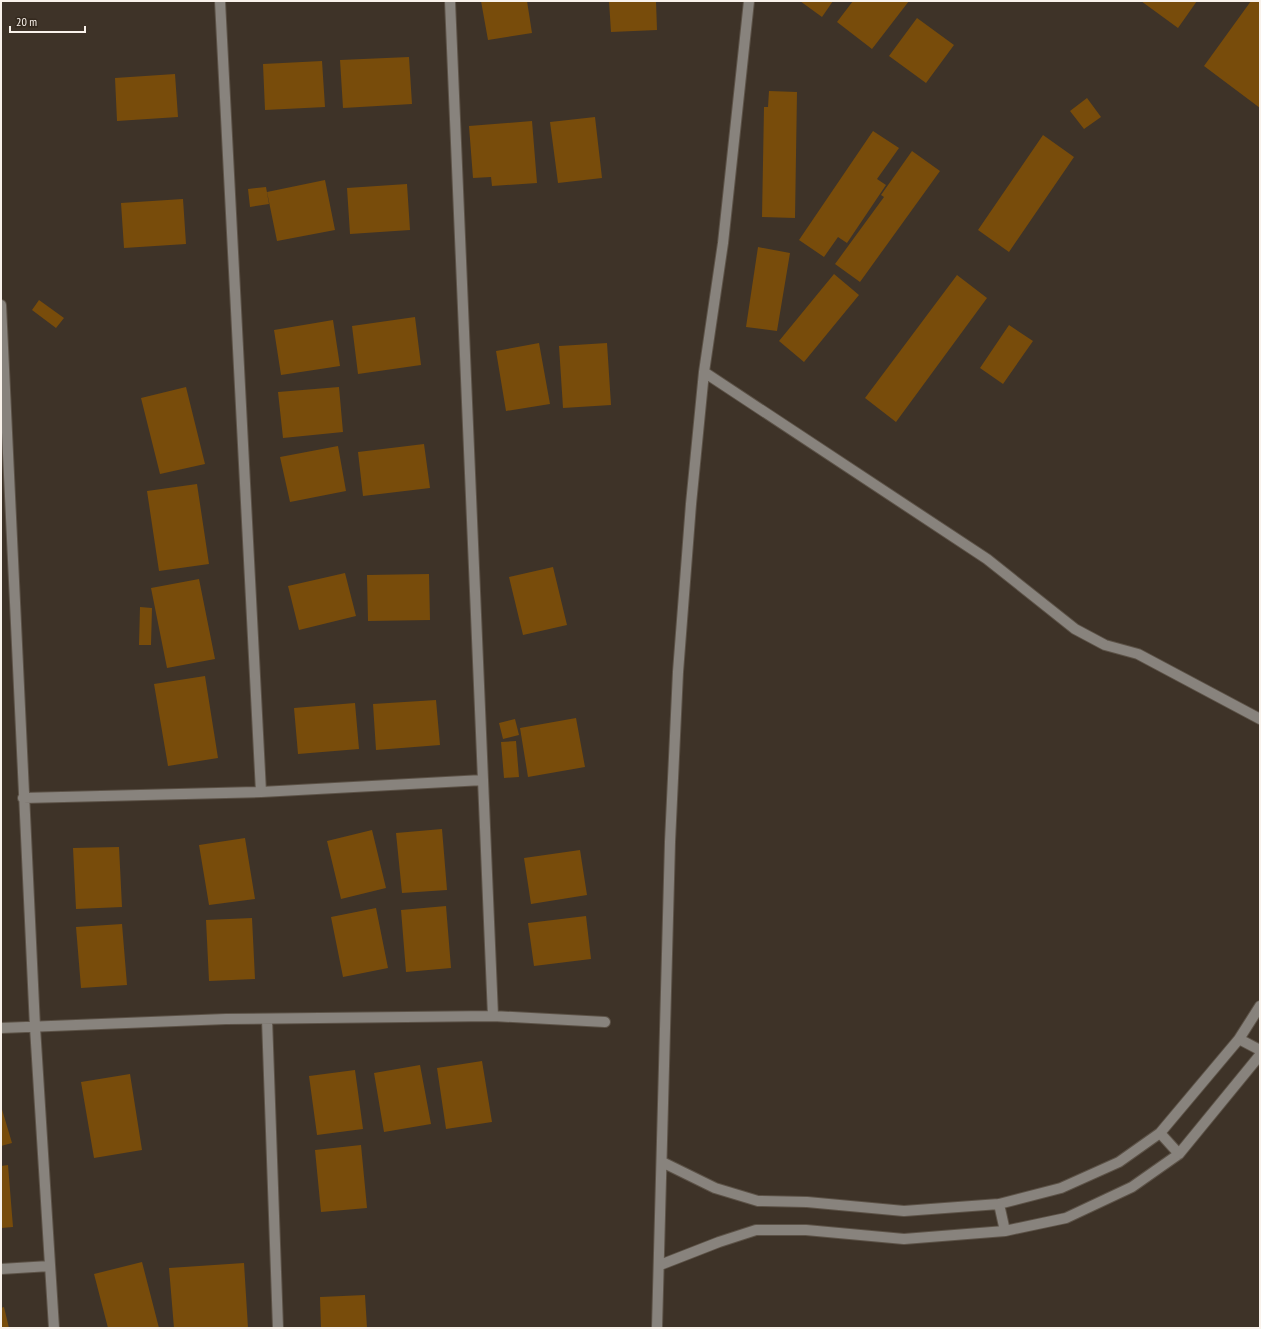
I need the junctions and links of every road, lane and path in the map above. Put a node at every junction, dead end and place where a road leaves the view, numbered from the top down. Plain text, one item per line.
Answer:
1 (220, 1) edge
2 (450, 1) edge
3 (749, 1) edge
4 (1, 305) edge
5 (704, 372) junction
6 (1260, 719) edge
7 (483, 780) junction
8 (261, 792) junction
9 (23, 798) junction
10 (1260, 1006) edge
11 (493, 1016) junction
12 (267, 1018) junction
13 (605, 1022) dead end
14 (35, 1027) junction
15 (1, 1028) edge
16 (1239, 1039) junction
17 (1260, 1050) edge
18 (1260, 1056) edge
19 (1160, 1133) junction
20 (1180, 1154) junction
21 (662, 1162) junction
22 (999, 1204) junction
23 (1005, 1231) junction
24 (660, 1265) junction
25 (50, 1266) junction
26 (1, 1269) edge
27 (54, 1328) edge
28 (278, 1328) edge
29 (657, 1328) edge

1 - 8 street
2 - 7 street
3 - 5 street
4 - 9 street
5 - 6 street
5 - 21 street
7 - 8 street
7 - 11 street
8 - 9 street
9 - 14 street
10 - 16 street
11 - 12 street
11 - 13 street
12 - 14 street
12 - 28 street
14 - 15 street
14 - 25 street
16 - 17 street
16 - 19 street
18 - 20 street
19 - 20 street
19 - 22 street
20 - 23 street
21 - 22 street
21 - 24 street
22 - 23 street
23 - 24 street
24 - 29 street
25 - 26 street
25 - 27 street

